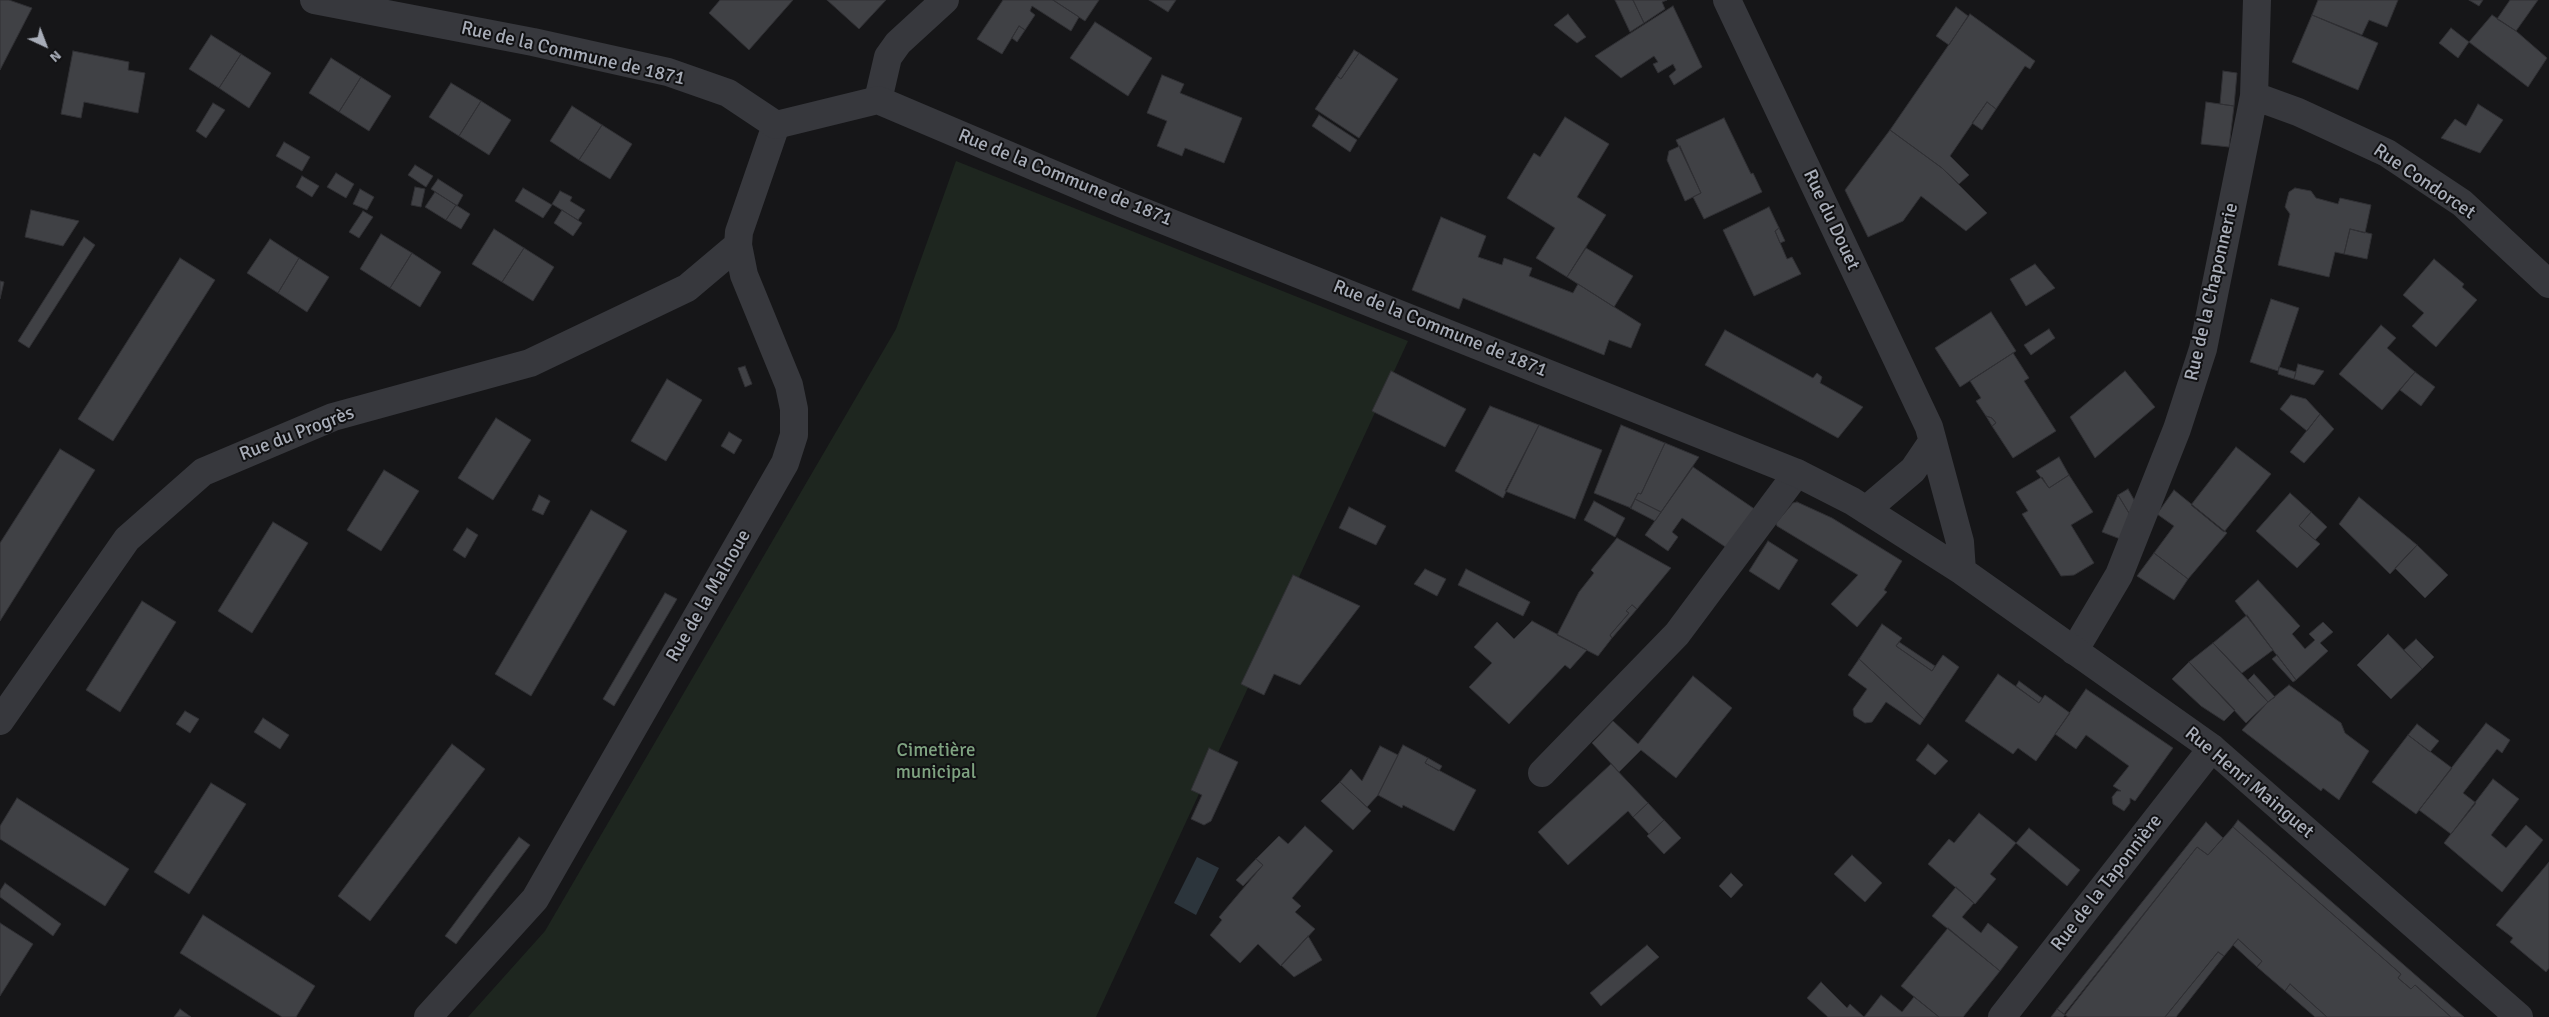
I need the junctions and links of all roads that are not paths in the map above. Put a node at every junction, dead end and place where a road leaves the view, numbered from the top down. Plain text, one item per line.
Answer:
1 (314, 0) edge
2 (945, 0) edge
3 (1727, 0) edge
4 (2258, 0) edge
5 (2254, 96) junction
6 (878, 100) junction
7 (776, 125) junction
8 (738, 245) junction
9 (2549, 284) edge
10 (1932, 442) junction
11 (1797, 473) junction
12 (1866, 510) junction
13 (1962, 571) junction
14 (2074, 651) junction
15 (0, 721) edge
16 (2212, 748) junction
17 (1542, 773) dead end
18 (428, 1017) edge
19 (2002, 1017) edge
20 (2519, 1017) edge

1 - 7 street, Rue de la Commune de 1871
2 - 6 street
3 - 10 street, Rue du Douet
4 - 5 street, Rue de la Chaponnerie
5 - 9 street, Rue Condorcet
5 - 14 street, Rue de la Chaponnerie
6 - 7 street
6 - 11 street, Rue de la Commune de 1871
7 - 8 street, Rue de la Malnoue
8 - 15 street, Rue du Progrès
8 - 18 street, Rue de la Malnoue
10 - 12 street
10 - 13 street, Rue du Douet
11 - 12 street, Rue de la Commune de 1871
11 - 17 street
12 - 13 street, Rue de la Commune de 1871
13 - 14 street, Rue Henri Mainguet
14 - 16 street, Rue Henri Mainguet
16 - 19 street, Rue de la Taponnière
16 - 20 street, Rue Henri Mainguet

